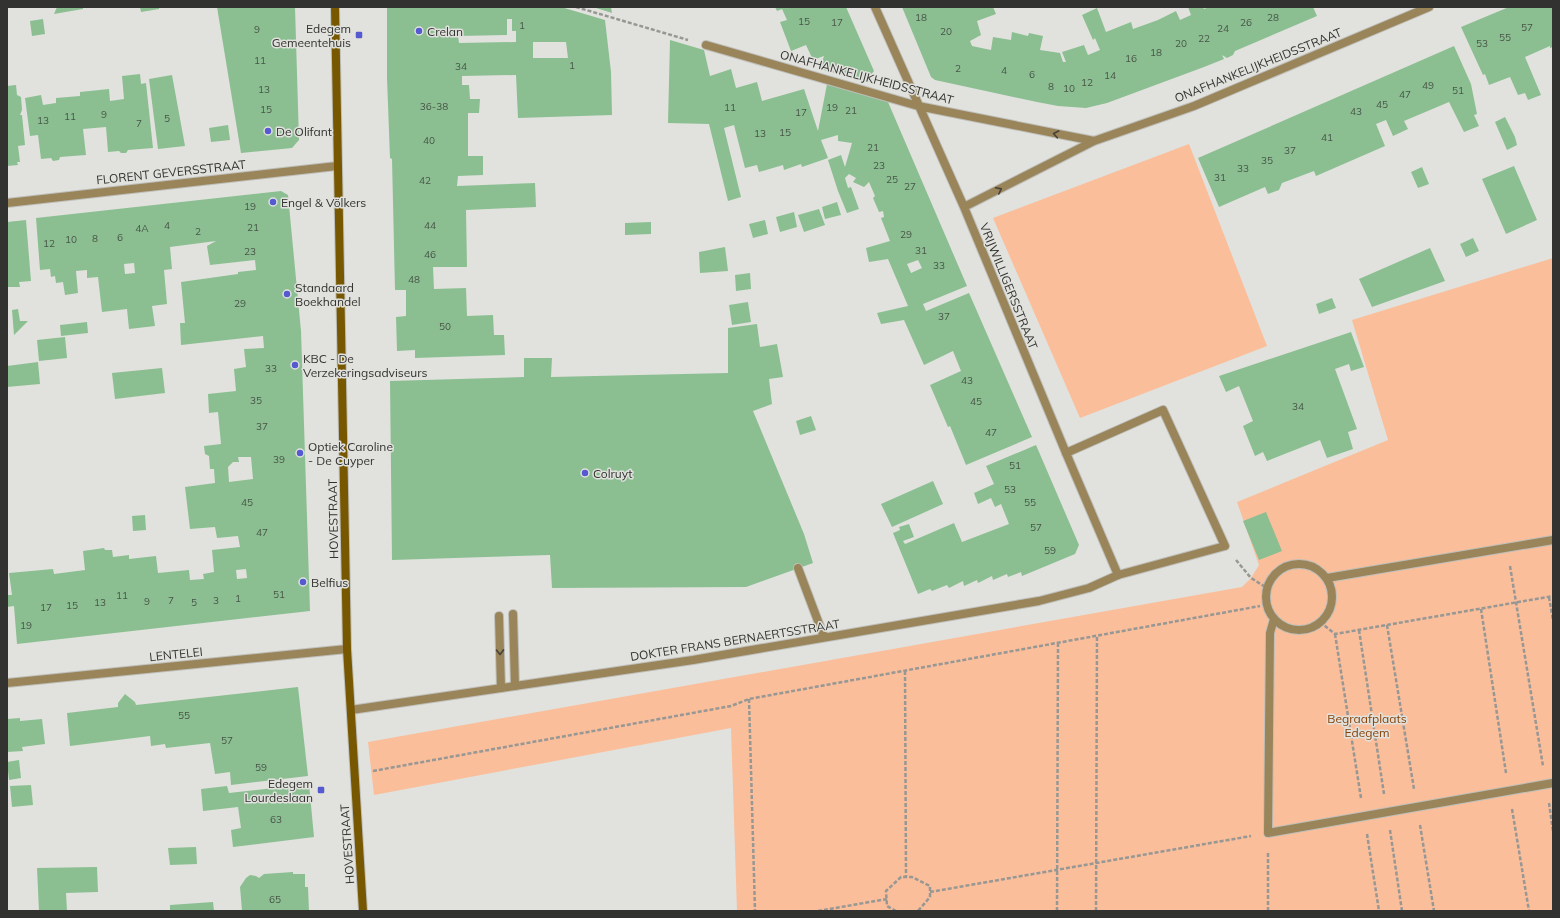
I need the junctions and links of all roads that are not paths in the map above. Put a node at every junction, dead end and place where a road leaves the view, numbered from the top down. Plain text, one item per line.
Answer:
1 (335, 7) edge
2 (875, 7) edge
3 (1429, 7) edge
4 (706, 45) road end
5 (918, 106) junction
6 (1094, 141) junction
7 (337, 166) junction
8 (7, 203) edge
9 (964, 208) junction
10 (1066, 453) junction
11 (1553, 540) edge
12 (798, 568) dead end
13 (1118, 575) junction
14 (1327, 578) junction
15 (513, 614) dead end
16 (499, 616) dead end
17 (1274, 620) junction
18 (824, 638) junction
19 (347, 649) junction
20 (7, 683) edge
21 (515, 686) junction
22 (501, 688) junction
23 (351, 710) junction
24 (1549, 784) edge
25 (363, 911) edge

1 - 7 street, HOVESTRAAT
2 - 5 street, VRIJWILLIGERSSTRAAT
3 - 6 street, ONAFHANKELIJKHEIDSSTRAAT
4 - 5 street, ONAFHANKELIJKHEIDSSTRAAT
6 -> 5 street, ONAFHANKELIJKHEIDSSTRAAT
5 - 9 street, VRIJWILLIGERSSTRAAT
9 -> 6 street, ONAFHANKELIJKHEIDSSTRAAT
7 - 8 street, FLORENT GEVERSSTRAAT
7 - 19 street, HOVESTRAAT
9 - 10 street, VRIJWILLIGERSSTRAAT
10 - 13 street, VRIJWILLIGERSSTRAAT
10 - 13 street, DOKTER FRANS BERNAERTSSTRAAT
11 - 14 street
12 - 18 street
13 - 18 street, DOKTER FRANS BERNAERTSSTRAAT
14 - 17 street
14 - 17 street
15 - 21 street
16 -> 22 street
17 - 24 street
18 - 21 street, DOKTER FRANS BERNAERTSSTRAAT
19 - 20 street, LENTELEI
19 - 23 street, HOVESTRAAT
21 - 22 street, DOKTER FRANS BERNAERTSSTRAAT
22 - 23 street, DOKTER FRANS BERNAERTSSTRAAT
23 - 25 street, HOVESTRAAT

